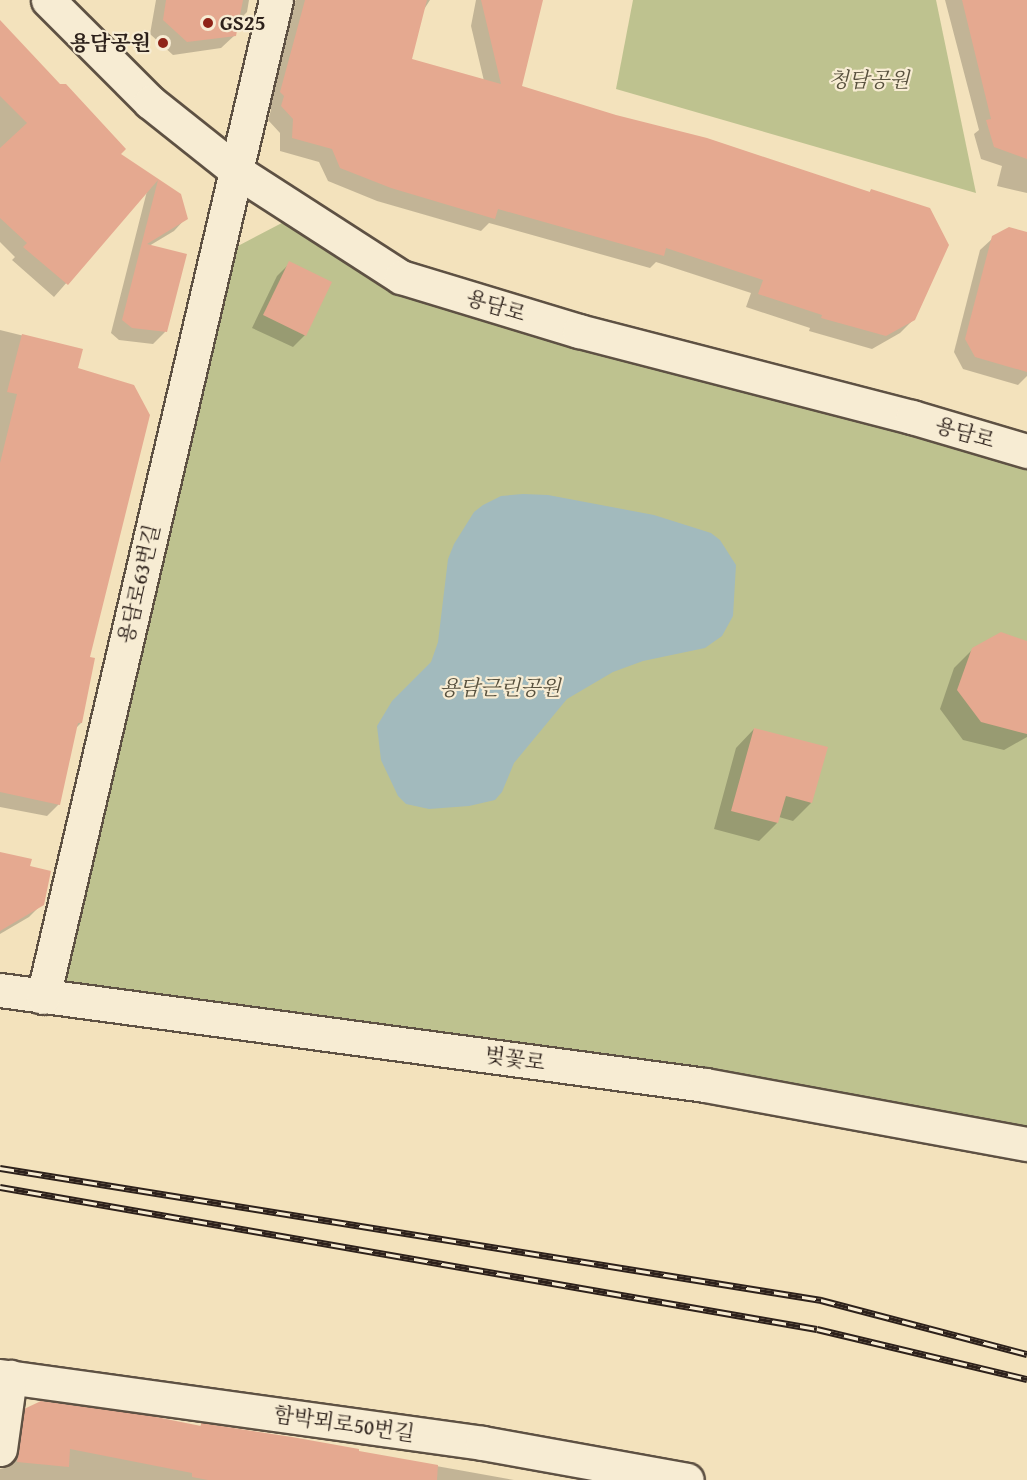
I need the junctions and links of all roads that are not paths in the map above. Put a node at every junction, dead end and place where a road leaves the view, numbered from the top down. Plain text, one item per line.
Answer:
1 (48, 0) edge
2 (276, 0) edge
3 (238, 172) junction
4 (1027, 451) edge
5 (0, 990) edge
6 (43, 997) junction
7 (1027, 1144) edge
8 (5, 1377) edge
9 (0, 1449) edge
10 (687, 1480) edge

1 - 3 street, 용담로
2 - 3 street, 용담로63번길
3 - 4 street, 용담로
3 - 6 street, 용담로63번길
5 - 6 street, 벚꽃로
6 - 7 street, 벚꽃로
8 - 9 street
8 - 10 street, 함박뫼로50번길

